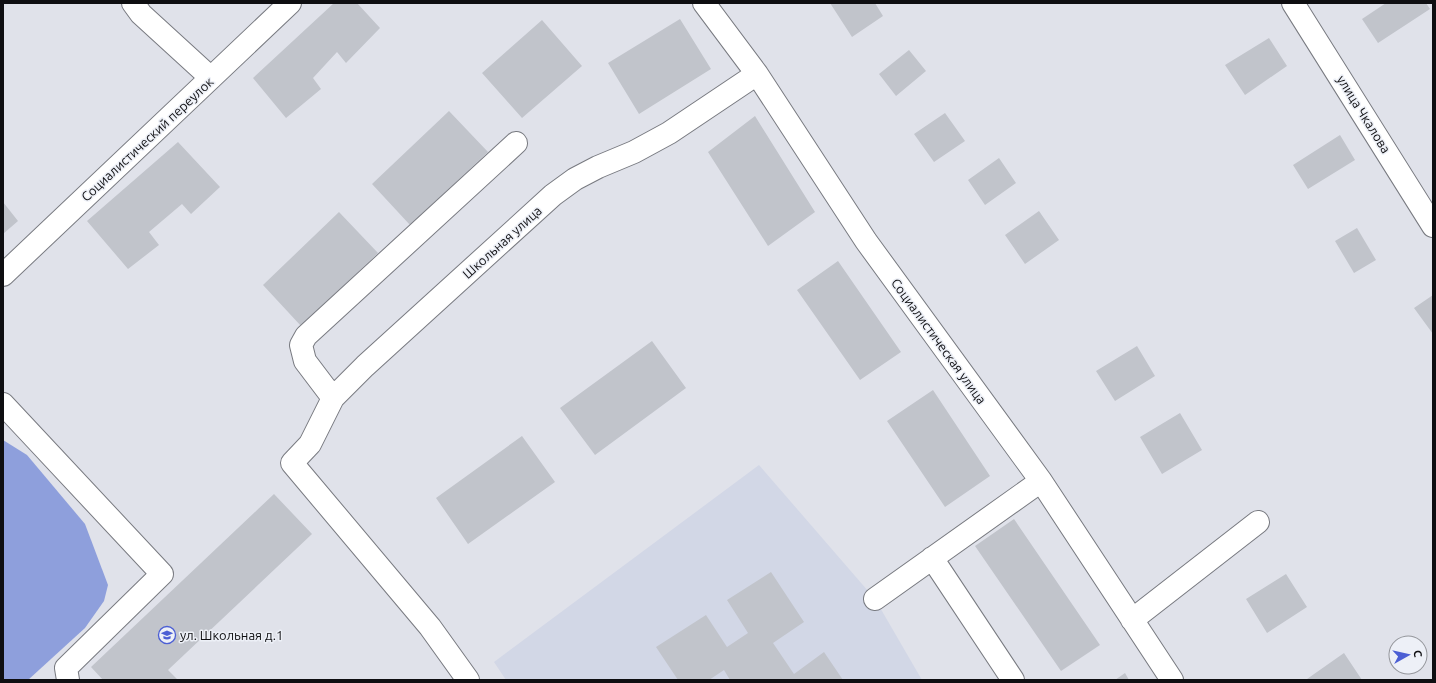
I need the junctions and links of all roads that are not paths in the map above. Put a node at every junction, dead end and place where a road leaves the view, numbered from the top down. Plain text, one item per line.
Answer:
1 (133, 3) edge
2 (290, 3) edge
3 (704, 3) edge
4 (1293, 3) edge
5 (757, 74) junction
6 (212, 78) junction
7 (516, 143) dead end
8 (1433, 226) edge
9 (3, 275) edge
10 (333, 398) junction
11 (3, 404) edge
12 (1041, 481) junction
13 (1258, 522) dead end
14 (932, 558) junction
15 (875, 599) dead end
16 (1132, 620) junction
17 (68, 680) edge
18 (468, 680) edge
19 (1013, 680) edge
20 (1172, 680) edge

1 - 6 street
2 - 6 street, Социалистический переулок
3 - 5 street, Социалистическая улица
4 - 8 street, улица Чкалова
5 - 10 street, Школьная улица
5 - 12 street, Социалистическая улица
6 - 9 street, Социалистический переулок
7 - 10 street
10 - 18 street, Школьная улица
11 - 17 street
12 - 14 street
12 - 16 street, Социалистическая улица
13 - 16 street
14 - 15 street
14 - 19 street
16 - 20 street, Социалистическая улица

